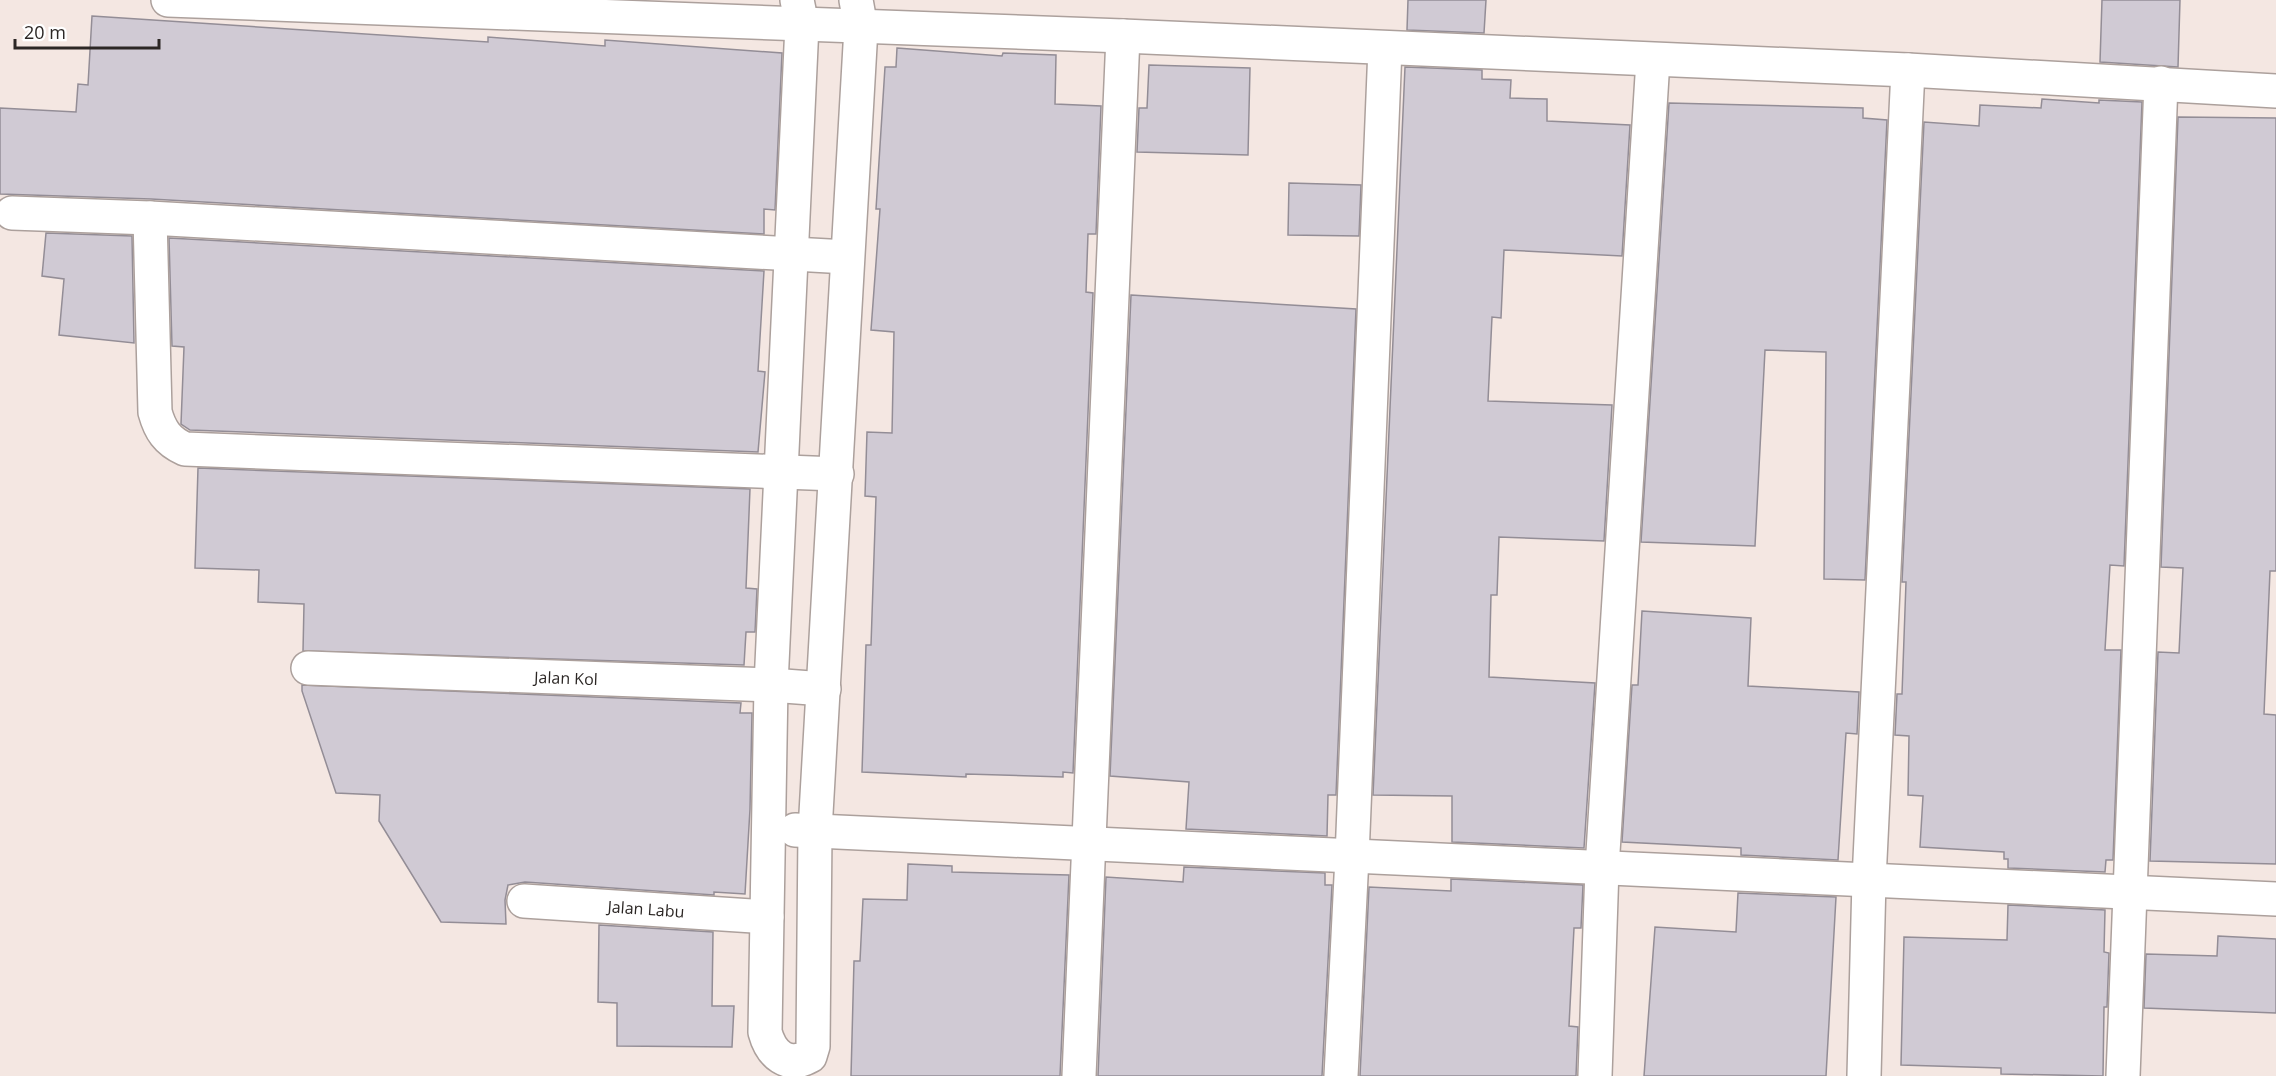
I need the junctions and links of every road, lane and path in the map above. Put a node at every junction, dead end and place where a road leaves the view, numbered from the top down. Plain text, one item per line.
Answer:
1 (168, 0) edge
2 (800, 12) edge
3 (859, 14) edge
4 (1123, 36) junction
5 (1385, 48) junction
6 (1653, 60) junction
7 (1908, 70) junction
8 (2161, 83) junction
9 (2276, 91) edge
10 (12, 213) dead end
11 (150, 218) junction
12 (791, 252) junction
13 (847, 257) junction
14 (782, 471) junction
15 (837, 474) junction
16 (308, 668) dead end
17 (771, 685) junction
18 (824, 689) junction
19 (769, 829) junction
20 (815, 831) junction
21 (1090, 844) junction
22 (1352, 856) junction
23 (1602, 868) junction
24 (1869, 880) junction
25 (2131, 892) junction
26 (2276, 899) edge
27 (524, 901) dead end
28 (767, 917) junction
29 (1079, 1076) edge
30 (1341, 1076) edge
31 (1595, 1076) edge
32 (1863, 1076) edge
33 (2123, 1076) edge

1 - 2 street
2 - 3 street
2 - 12 street
3 - 4 street
3 - 13 street
4 - 5 street
4 - 21 street
5 - 6 street
5 - 22 street
6 - 7 street
6 - 23 street
7 - 8 street
7 - 24 street
8 - 9 street
8 - 25 street
10 - 11 street
11 - 12 street
11 - 14 street
12 - 13 street
12 - 14 street
13 - 15 street
14 - 15 street
14 - 17 street
15 - 18 street
16 - 17 street, Jalan Kol
17 - 18 street, Jalan Kol
17 - 19 street
18 - 20 street
19 - 20 street
19 - 28 street
20 - 21 street
20 - 28 street
21 - 22 street
21 - 29 street
22 - 23 street
22 - 30 street
23 - 24 street
23 - 31 street
24 - 25 street
24 - 32 street
25 - 26 street
25 - 33 street
27 - 28 street, Jalan Labu

